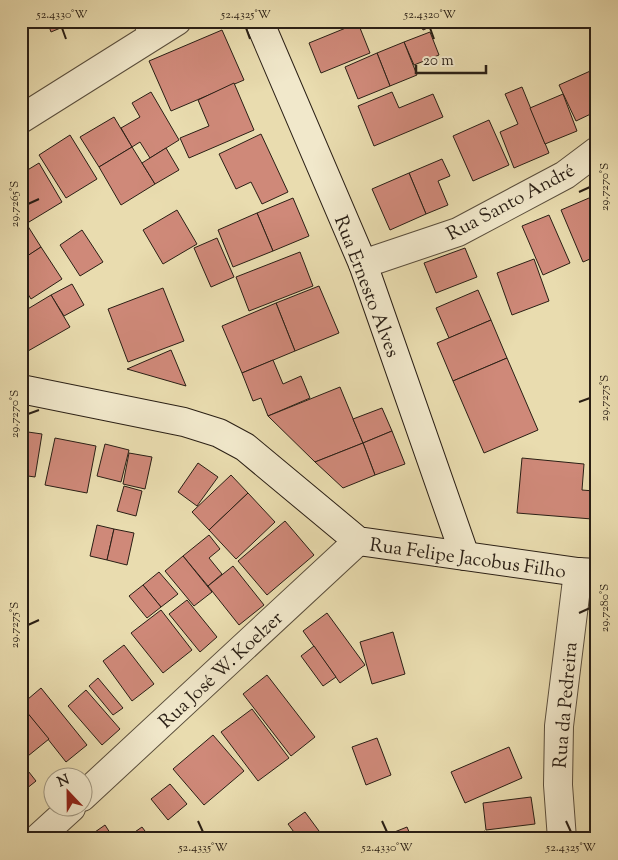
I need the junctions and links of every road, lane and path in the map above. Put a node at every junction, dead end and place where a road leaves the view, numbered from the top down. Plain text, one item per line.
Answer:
1 (177, 21) edge
2 (259, 21) edge
3 (144, 31) edge
4 (21, 119) edge
5 (597, 151) edge
6 (363, 264) junction
7 (21, 389) edge
8 (358, 541) junction
9 (465, 556) junction
10 (590, 568) edge
11 (92, 788) edge
12 (60, 818) edge
13 (37, 839) edge
14 (562, 839) edge

1 - 3 main road
2 - 6 main road, Rua Ernesto Alves
3 - 4 main road
5 - 6 main road, Rua Santo André
6 - 9 main road, Rua Ernesto Alves
7 - 8 main road, Rua Felipe Jacobus Filho
8 - 9 main road, Rua Felipe Jacobus Filho
8 - 11 main road, Rua José W. Koelzer
9 - 10 main road, Rua Felipe Jacobus Filho
10 - 14 main road, Rua da Pedreira
12 - 13 main road

